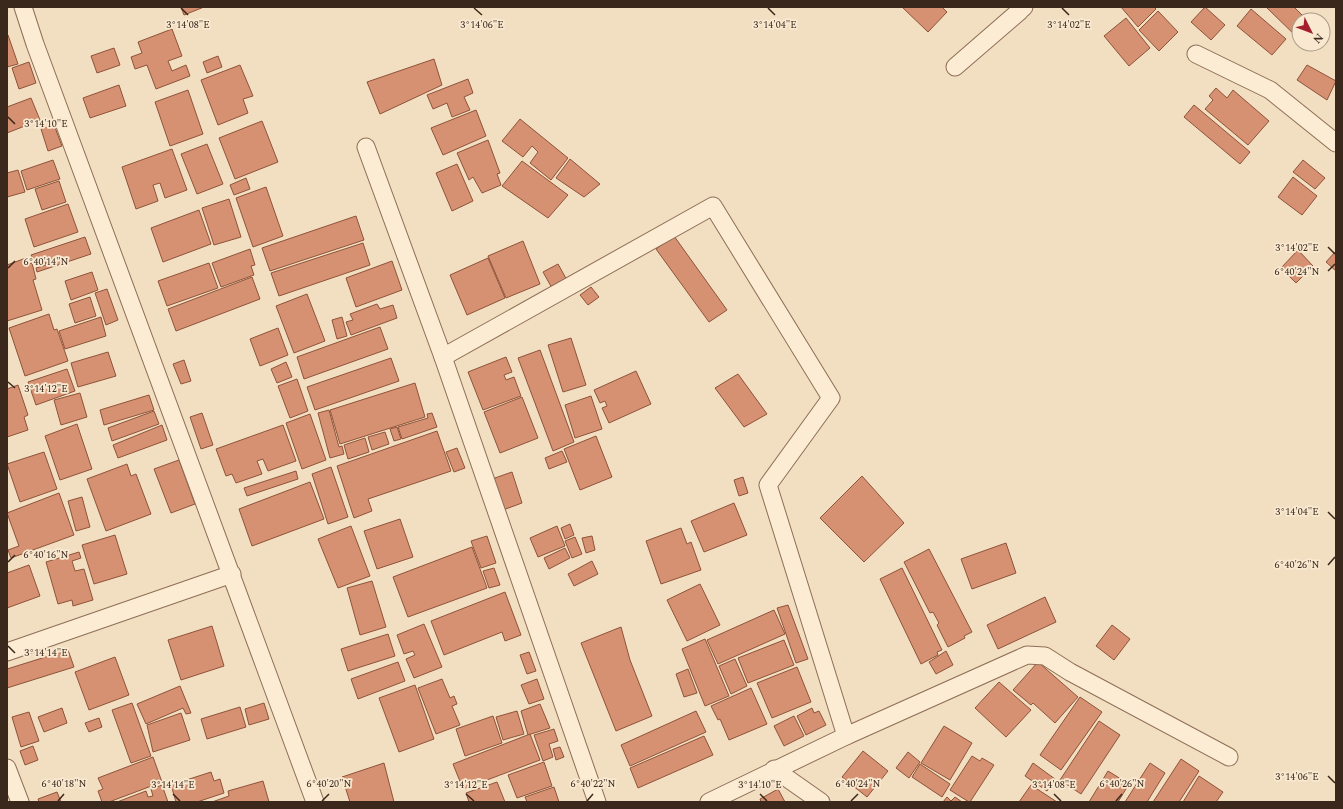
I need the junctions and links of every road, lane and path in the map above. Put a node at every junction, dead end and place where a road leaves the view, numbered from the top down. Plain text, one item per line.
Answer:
1 (23, 7) edge
2 (1196, 54) dead end
3 (1336, 142) edge
4 (366, 147) dead end
5 (443, 357) junction
6 (232, 574) junction
7 (7, 652) edge
8 (846, 736) junction
9 (1229, 757) dead end
10 (7, 768) edge
11 (774, 769) junction
12 (20, 802) edge
13 (315, 802) edge
14 (597, 802) edge
15 (709, 802) edge
16 (821, 802) edge

1 - 6 street
2 - 3 street
4 - 5 street
5 - 8 street
5 - 14 street
6 - 7 street
6 - 13 street
8 - 9 street
8 - 11 street
10 - 12 street
11 - 15 street
11 - 16 street

